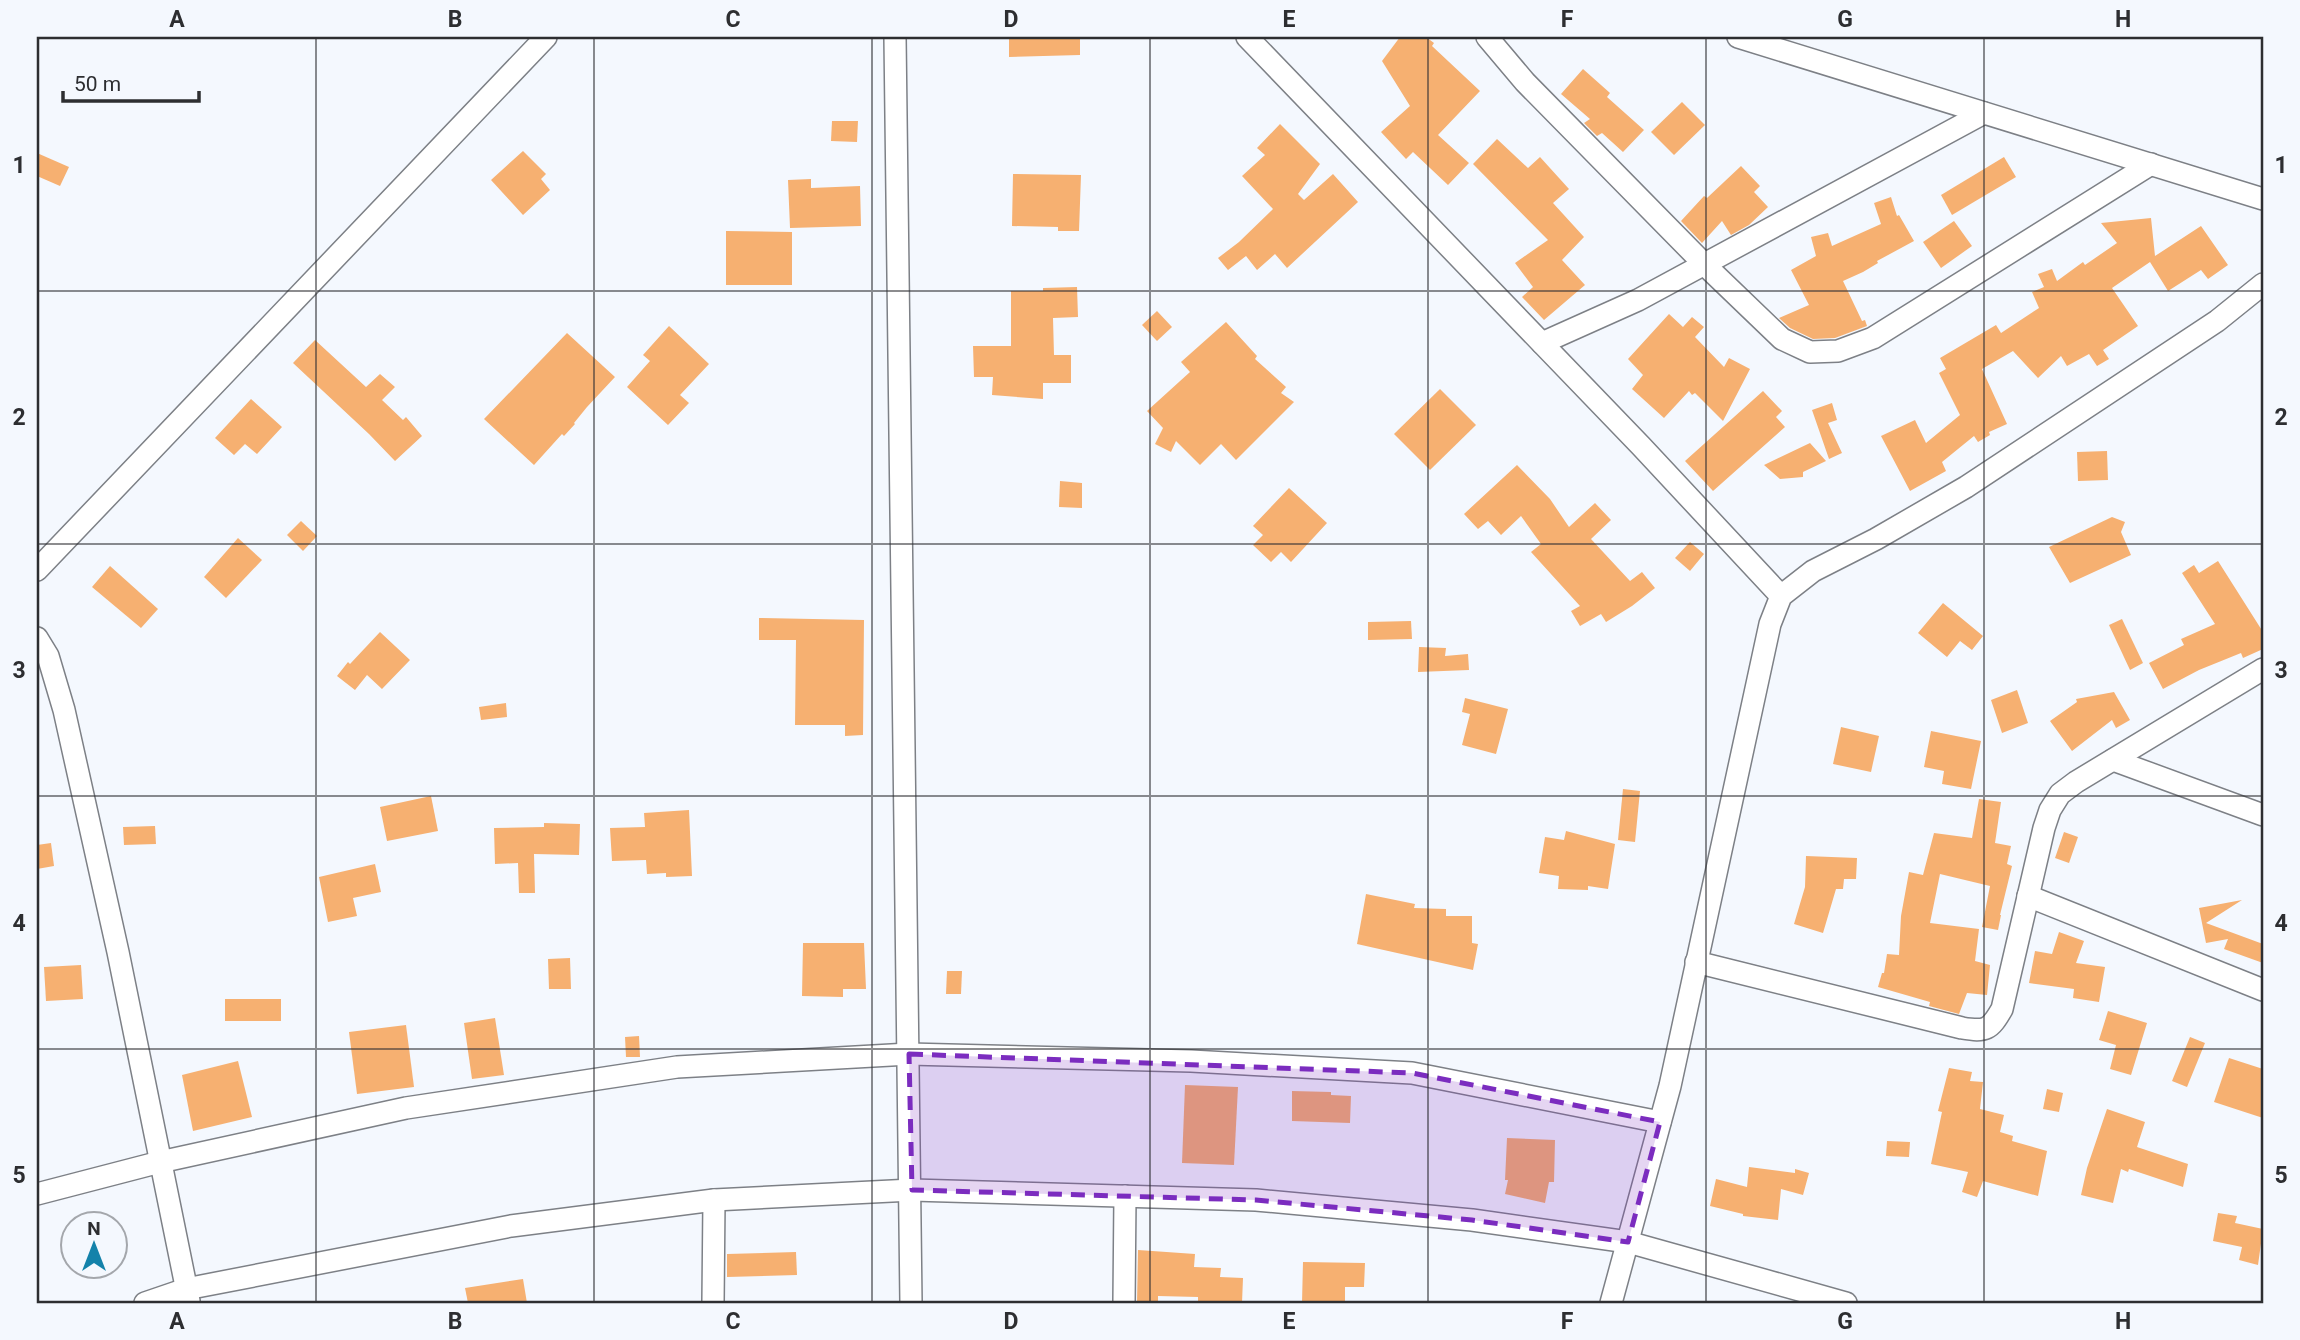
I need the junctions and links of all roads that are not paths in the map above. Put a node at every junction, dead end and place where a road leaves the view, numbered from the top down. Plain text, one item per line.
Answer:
1 (547, 37) edge
2 (895, 37) edge
3 (1247, 37) edge
4 (1487, 37) edge
5 (1738, 37) edge
6 (1983, 113) junction
7 (2151, 164) junction
8 (2263, 199) edge
9 (1705, 265) junction
10 (2263, 284) edge
11 (1542, 343) junction
12 (37, 570) edge
13 (1781, 596) junction
14 (37, 638) edge
15 (2263, 669) edge
16 (2113, 760) junction
17 (2263, 816) edge
18 (2028, 896) junction
19 (1696, 961) junction
20 (2263, 990) edge
21 (909, 1054) junction
22 (1660, 1122) junction
23 (160, 1162) junction
24 (912, 1190) junction
25 (37, 1194) edge
26 (1125, 1196) junction
27 (714, 1200) junction
28 (1628, 1242) junction
29 (188, 1296) edge
30 (145, 1303) edge
31 (713, 1303) edge
32 (911, 1303) edge
33 (1124, 1303) edge
34 (1611, 1303) edge
35 (1846, 1303) edge

1 - 12 street
2 - 21 street
3 - 11 street
4 - 9 street
5 - 6 street
6 - 7 street
6 - 9 street
7 - 8 street
7 - 9 street
9 - 11 street
10 - 13 street
11 - 13 street
13 - 19 street
14 - 23 street
15 - 16 street
16 - 17 street
16 - 18 street
18 - 19 street
18 - 20 street
19 - 22 street
21 - 22 street
21 - 23 street
21 - 24 street
22 - 28 street
23 - 25 street
23 - 29 street
24 - 26 street
24 - 27 street
24 - 32 street
26 - 28 street
26 - 33 street
27 - 29 street
27 - 31 street
28 - 34 street
28 - 35 street
29 - 30 street

